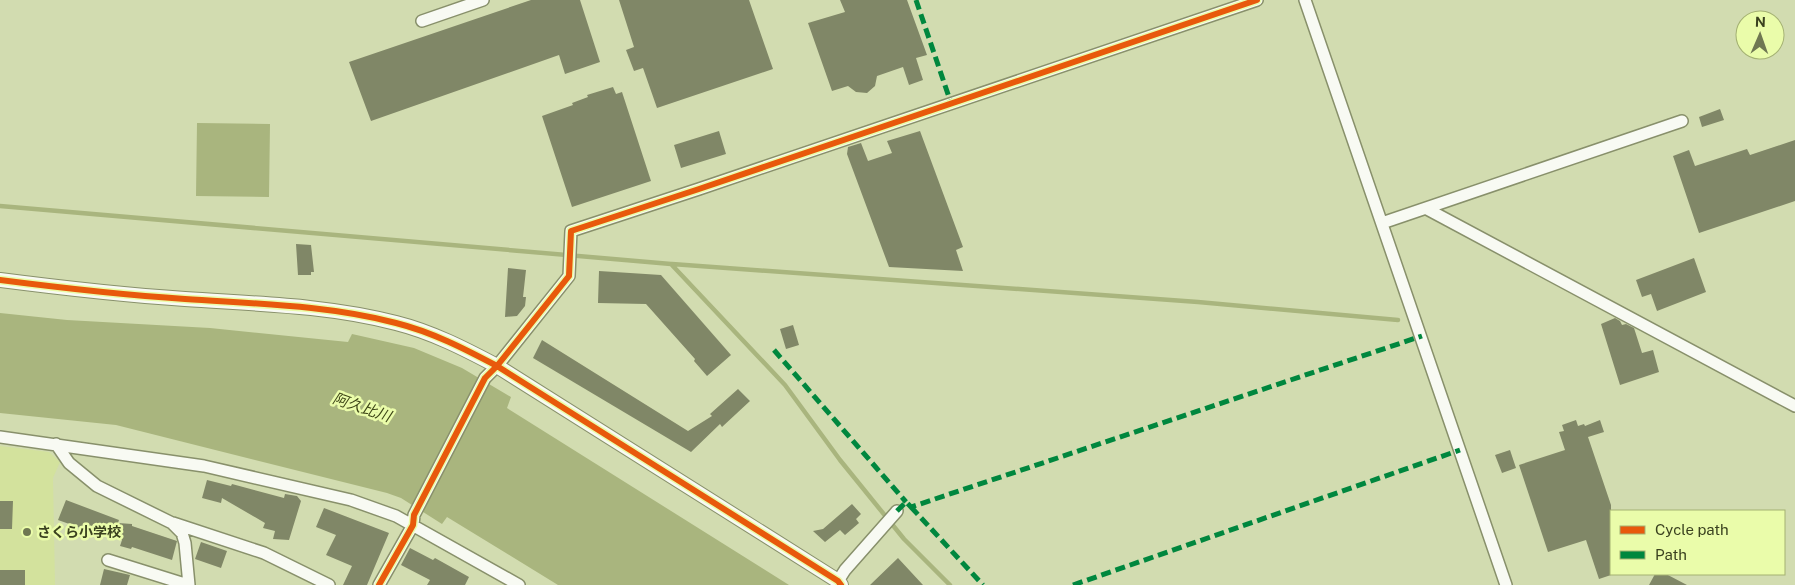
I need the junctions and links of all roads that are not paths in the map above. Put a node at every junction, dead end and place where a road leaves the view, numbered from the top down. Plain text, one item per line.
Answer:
1 (483, 0) edge
2 (1257, 0) edge
3 (1305, 0) edge
4 (422, 21) dead end
5 (1682, 121) dead end
6 (1427, 209) junction
7 (1382, 223) junction
8 (0, 280) edge
9 (498, 366) junction
10 (1795, 406) edge
11 (0, 437) edge
12 (56, 444) junction
13 (897, 511) dead end
14 (414, 520) junction
15 (172, 523) junction
16 (108, 560) dead end
17 (840, 583) edge
18 (189, 585) edge
19 (329, 585) edge
20 (379, 585) edge
21 (519, 585) edge
22 (1506, 585) edge

1 - 4 street
2 - 9 street
3 - 7 street
5 - 6 street
6 - 7 street
6 - 10 street
7 - 22 street
8 - 9 street
9 - 14 street
9 - 17 street
11 - 12 street
12 - 14 street
12 - 15 street
13 - 17 street
14 - 20 street
14 - 21 street
15 - 18 street
15 - 19 street
16 - 18 street

